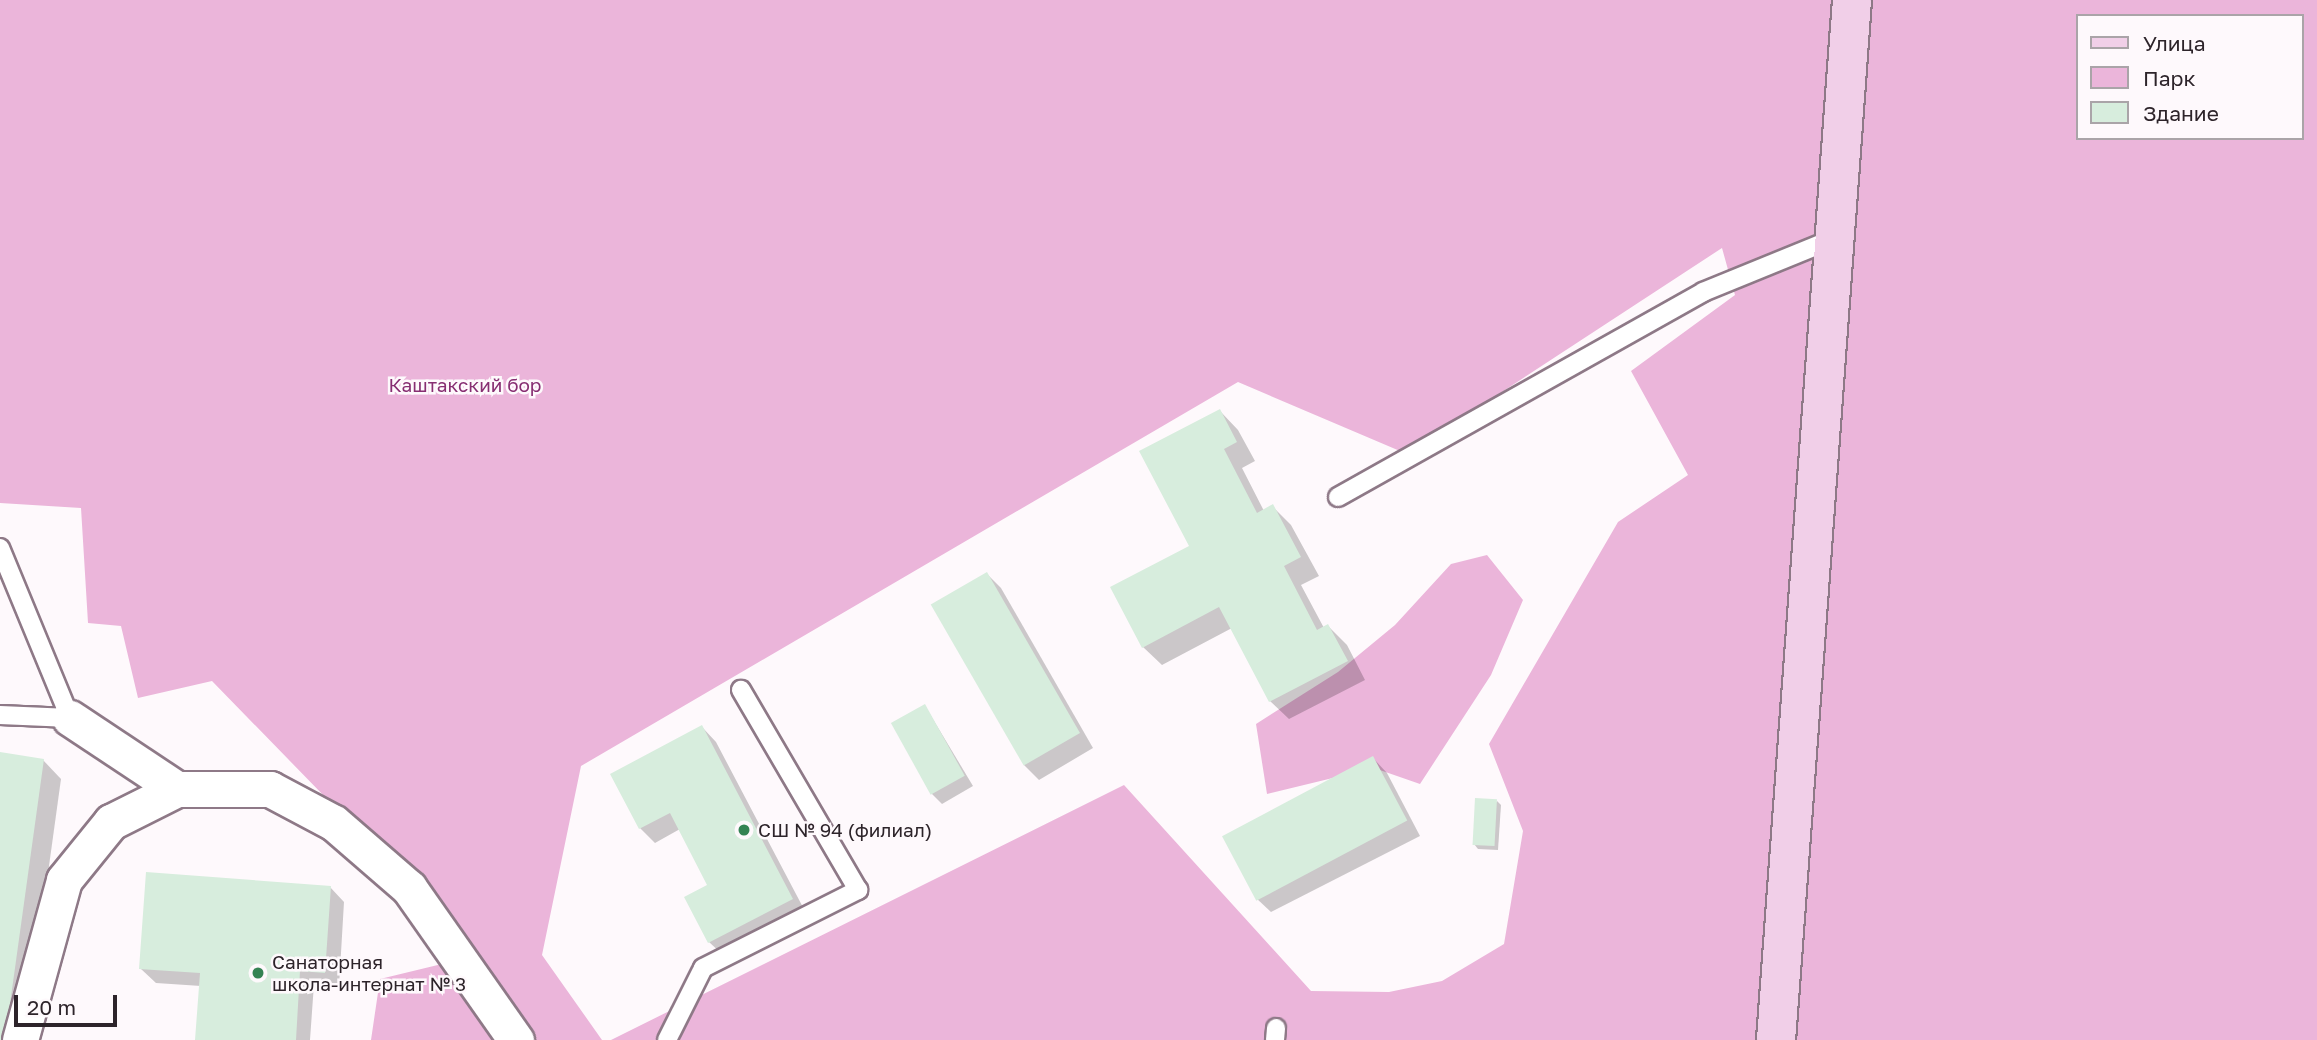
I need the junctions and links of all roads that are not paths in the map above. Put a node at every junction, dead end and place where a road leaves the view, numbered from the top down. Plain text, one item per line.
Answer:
1 (1852, 0) edge
2 (1835, 238) junction
3 (1338, 497) dead end
4 (0, 548) edge
5 (741, 690) dead end
6 (0, 715) edge
7 (70, 719) junction
8 (177, 789) junction
9 (20, 1040) edge
10 (516, 1040) edge
11 (667, 1040) edge
12 (1776, 1040) edge

1 - 2 main road
2 - 3 lane
2 - 12 main road
4 - 7 lane
5 - 11 lane
6 - 7 lane
7 - 8 street
8 - 9 street
8 - 10 street

